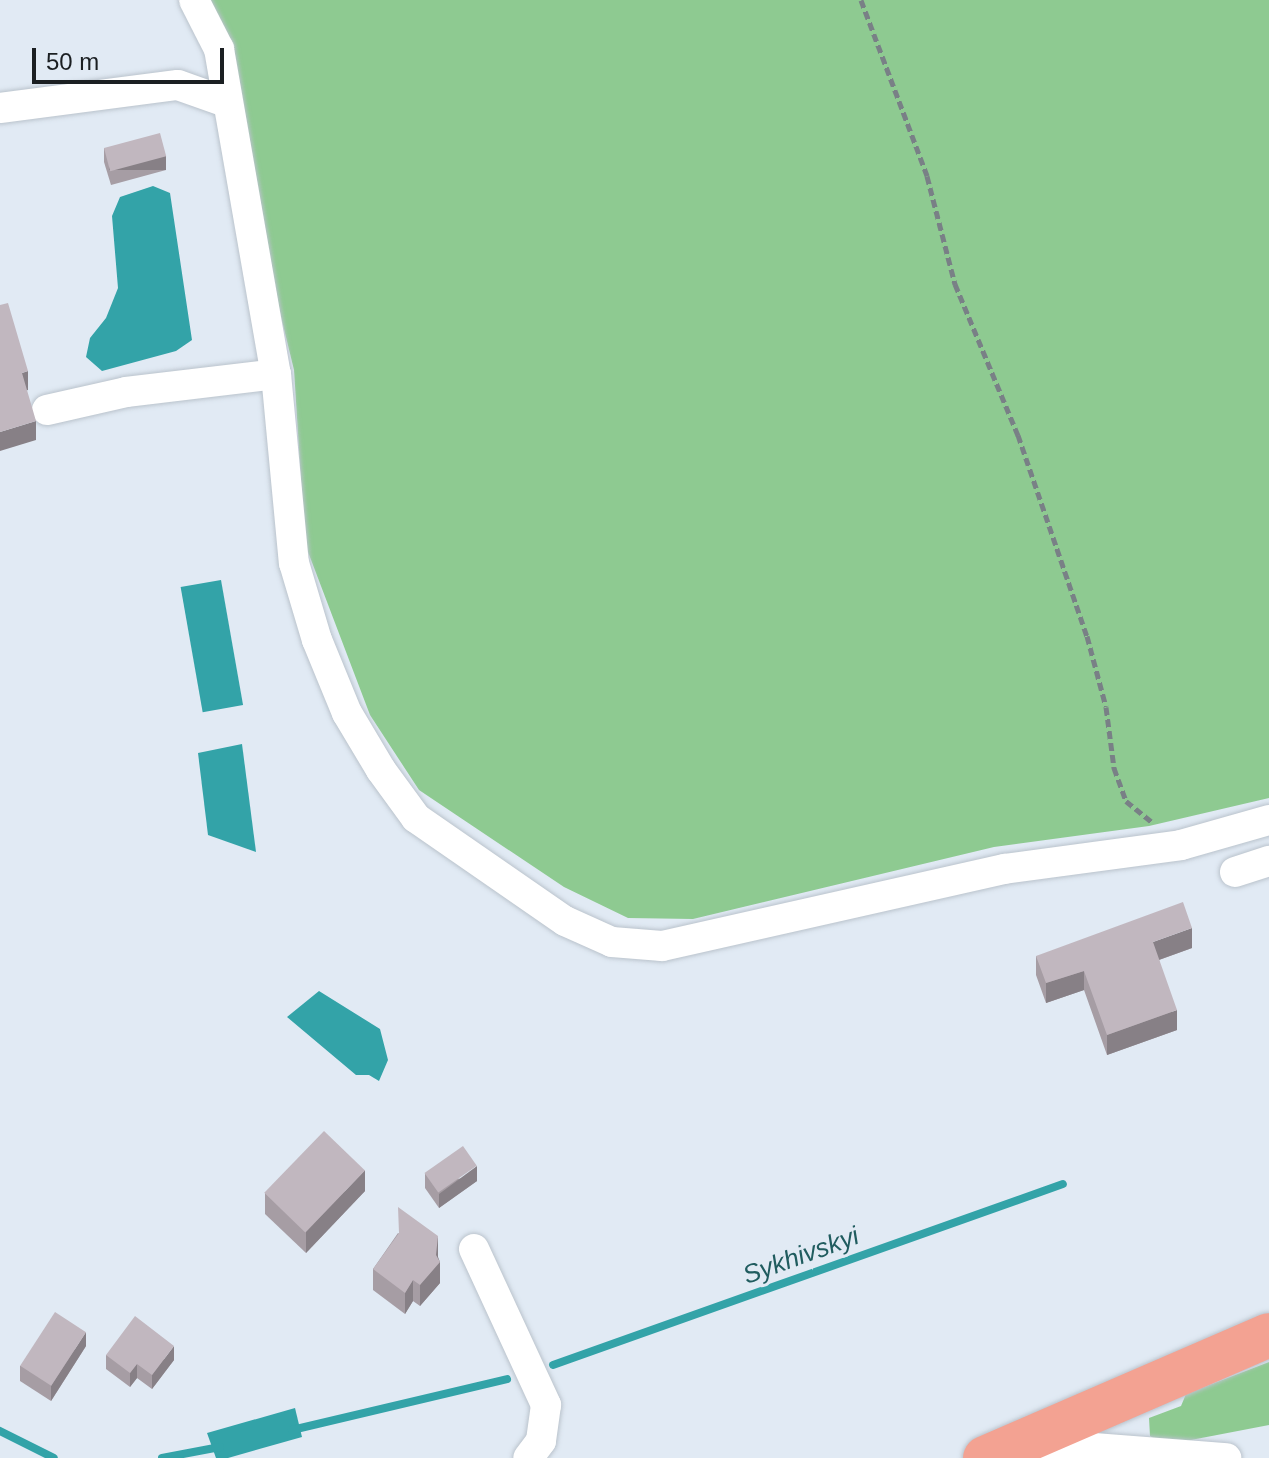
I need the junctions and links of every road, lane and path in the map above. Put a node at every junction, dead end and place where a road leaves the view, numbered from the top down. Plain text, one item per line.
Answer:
1 (194, 0) edge
2 (861, 0) edge
3 (226, 102) junction
4 (0, 108) edge
5 (276, 374) junction
6 (47, 410) dead end
7 (1269, 820) edge
8 (1181, 845) junction
9 (1269, 861) edge
10 (1235, 872) dead end
11 (474, 1249) dead end
12 (1269, 1335) edge
13 (1002, 1450) edge
14 (528, 1458) edge
15 (1226, 1458) edge

1 - 3 street
2 - 8 path
3 - 4 street
3 - 5 street
5 - 6 street
5 - 8 street
7 - 8 street
9 - 10 street
11 - 14 street
12 - 13 highway
13 - 15 street

